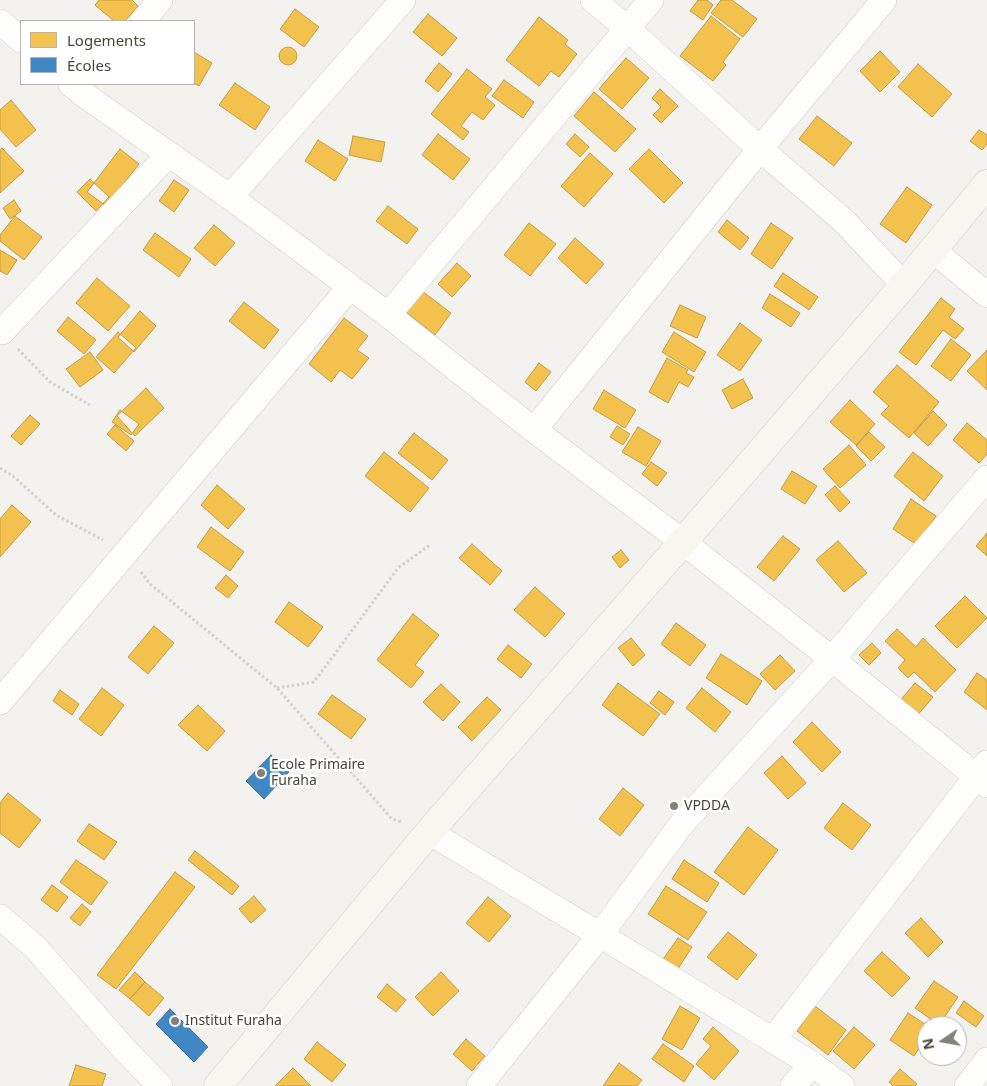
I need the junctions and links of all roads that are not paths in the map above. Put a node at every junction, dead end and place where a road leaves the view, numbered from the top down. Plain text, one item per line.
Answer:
1 (160, 0) edge
2 (403, 0) edge
3 (593, 0) edge
4 (651, 0) edge
5 (884, 0) edge
6 (144, 20) edge
7 (0, 22) edge
8 (627, 28) junction
9 (20, 39) edge
10 (82, 87) edge
11 (760, 150) junction
12 (169, 154) junction
13 (987, 184) edge
14 (230, 197) junction
15 (933, 250) junction
16 (904, 285) junction
17 (350, 287) junction
18 (987, 295) edge
19 (388, 316) junction
20 (2, 332) road end
21 (534, 430) junction
22 (987, 478) edge
23 (684, 542) junction
24 (832, 659) junction
25 (0, 702) edge
26 (983, 775) edge
27 (428, 832) junction
28 (0, 917) edge
29 (600, 935) junction
30 (772, 1040) junction
31 (987, 1060) edge
32 (812, 1064) junction
33 (160, 1086) edge
34 (218, 1086) edge
35 (479, 1086) edge
36 (793, 1086) edge
37 (842, 1086) edge
38 (967, 1086) edge

1 - 6 street
2 - 14 street
3 - 8 street
4 - 8 street
5 - 11 street
7 - 9 street
8 - 11 street
8 - 19 street
10 - 12 street
11 - 16 street
11 - 21 street
12 - 14 street
12 - 20 street
13 - 15 street
14 - 17 street
15 - 16 street
15 - 18 street
16 - 23 street
17 - 19 street
17 - 25 street
19 - 21 street
21 - 23 street
22 - 24 street
23 - 24 street
23 - 27 street
24 - 26 street
24 - 29 street
26 - 30 street
27 - 29 street
27 - 34 street
28 - 33 street
29 - 30 street
29 - 35 street
30 - 32 street
31 - 38 street
32 - 36 street
32 - 37 street

